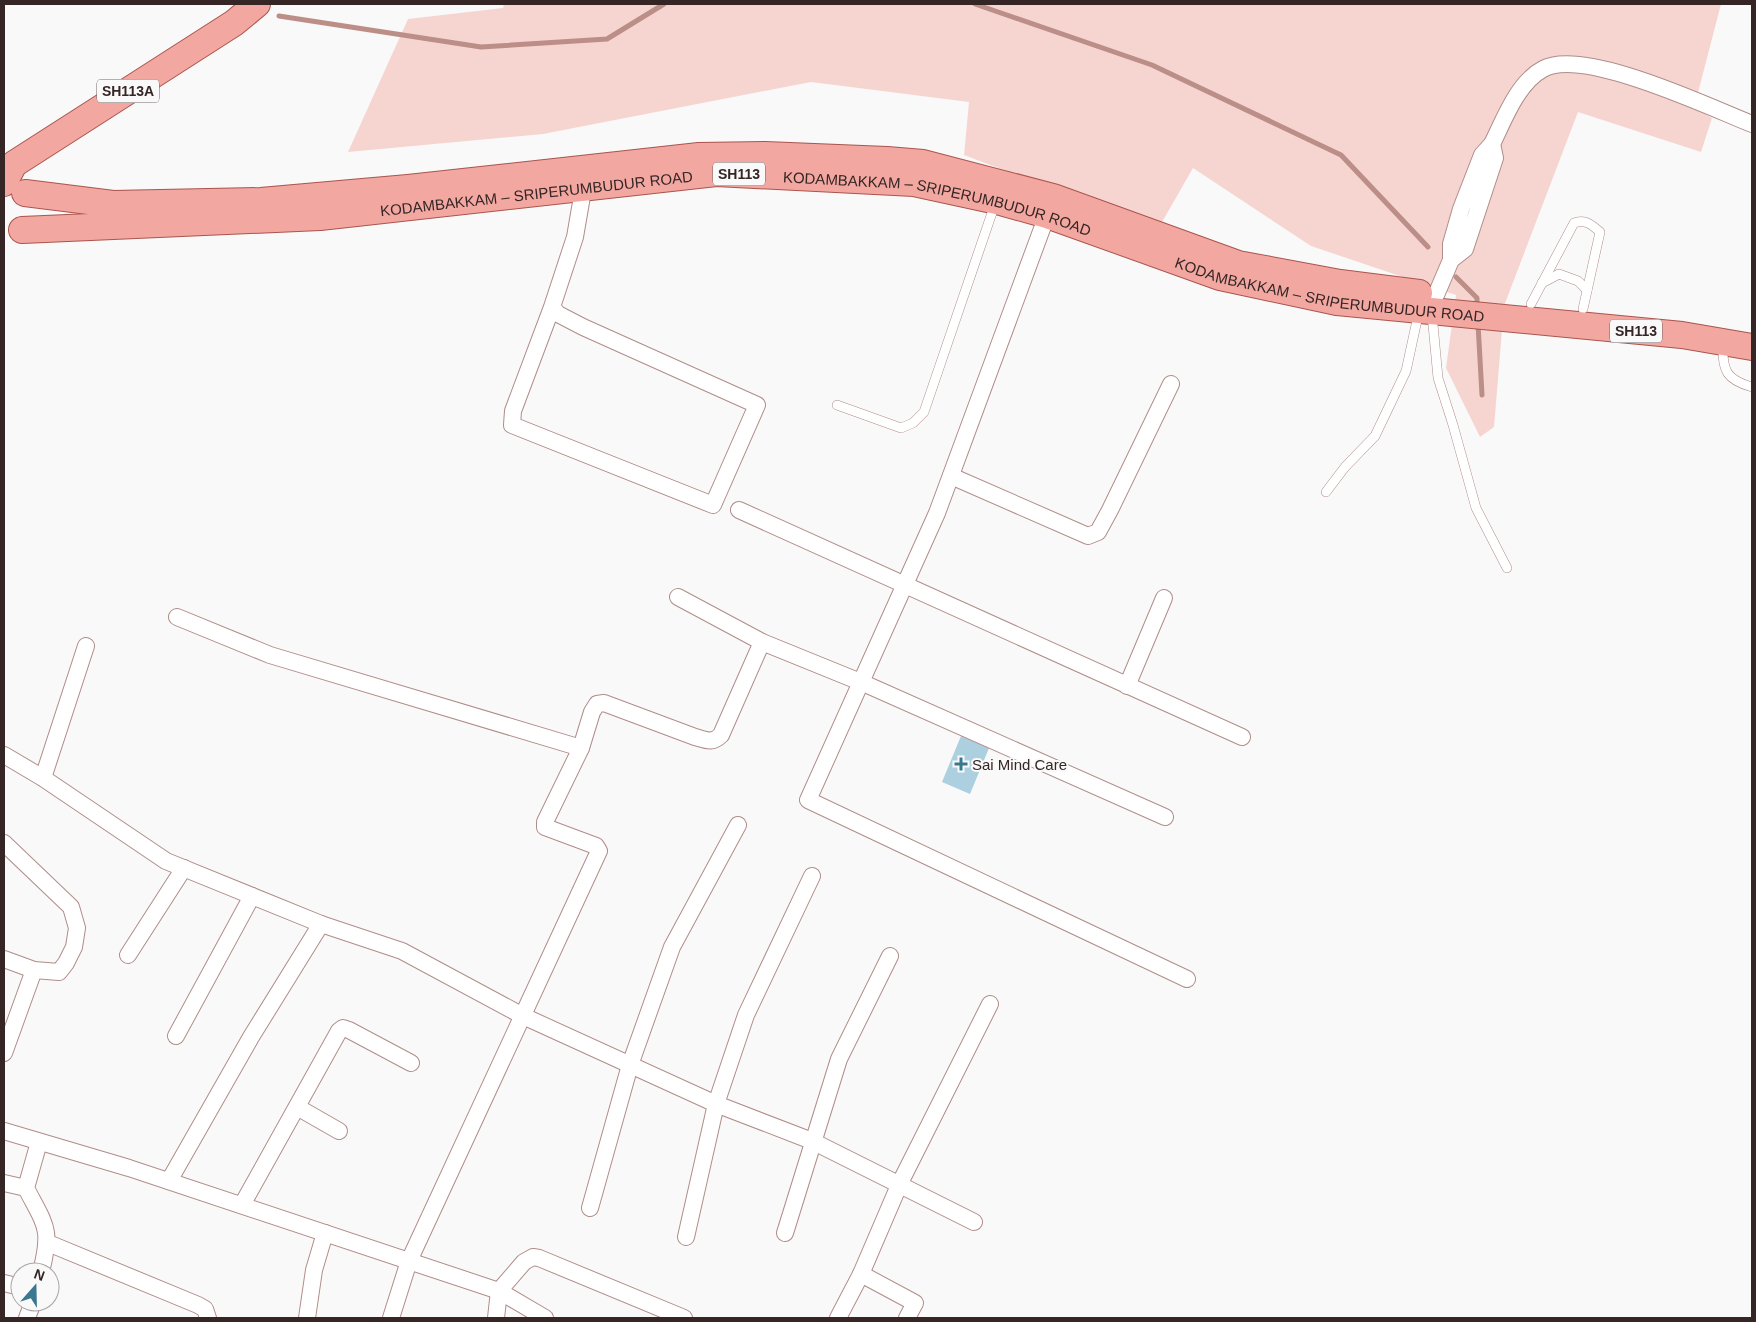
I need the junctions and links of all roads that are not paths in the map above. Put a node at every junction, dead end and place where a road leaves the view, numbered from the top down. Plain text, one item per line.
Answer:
1 (257, 4) edge
2 (1752, 124) edge
3 (585, 178) junction
4 (11, 186) edge
5 (996, 201) junction
6 (1050, 206) junction
7 (13, 234) edge
8 (1585, 299) junction
9 (1528, 302) junction
10 (1434, 305) junction
11 (552, 307) junction
12 (1752, 329) edge
13 (1724, 342) junction
14 (1752, 347) edge
15 (1171, 384) dead end
16 (1752, 387) edge
17 (836, 406) dead end
18 (951, 476) junction
19 (1326, 492) dead end
20 (739, 510) dead end
21 (1507, 568) dead end
22 (904, 585) junction
23 (678, 597) dead end
24 (1164, 598) dead end
25 (178, 617) dead end
26 (762, 642) junction
27 (86, 646) dead end
28 (862, 683) junction
29 (1127, 686) junction
30 (1242, 737) dead end
31 (581, 748) junction
32 (5, 760) edge
33 (43, 778) junction
34 (1165, 817) dead end
35 (738, 825) dead end
36 (4, 843) edge
37 (184, 868) junction
38 (812, 876) dead end
39 (252, 896) junction
40 (321, 924) junction
41 (128, 955) dead end
42 (890, 956) dead end
43 (4, 959) edge
44 (34, 970) junction
45 (1188, 979) dead end
46 (990, 1004) dead end
47 (523, 1016) junction
48 (176, 1036) dead end
49 (4, 1053) edge
50 (412, 1063) dead end
51 (630, 1064) junction
52 (716, 1104) junction
53 (297, 1106) junction
54 (4, 1131) edge
55 (339, 1131) dead end
56 (812, 1141) junction
57 (39, 1142) junction
58 (169, 1181) junction
59 (4, 1183) edge
60 (900, 1183) junction
61 (26, 1188) junction
62 (242, 1205) junction
63 (590, 1208) dead end
64 (974, 1222) dead end
65 (325, 1233) junction
66 (785, 1233) dead end
67 (686, 1237) dead end
68 (48, 1244) junction
69 (409, 1261) junction
70 (44, 1262) edge
71 (861, 1274) junction
72 (500, 1291) junction
73 (208, 1318) edge
74 (307, 1318) edge
75 (391, 1318) edge
76 (496, 1318) edge
77 (545, 1318) edge
78 (684, 1318) edge
79 (838, 1318) edge
80 (907, 1318) edge

1 - 4 main road, SH113A
2 - 10 street
3 - 4 main road, KODAMBAKKAM – SRIPERUMBUDUR ROAD / SH113
3 - 5 main road, KODAMBAKKAM – SRIPERUMBUDUR ROAD / SH113
3 - 6 main road, KODAMBAKKAM – SRIPERUMBUDUR ROAD / SH113
3 - 7 main road, KODAMBAKKAM – SRIPERUMBUDUR ROAD / SH113
3 - 11 street
4 - 7 main road, KODAMBAKKAM – SRIPERUMBUDUR ROAD / SH113
5 - 6 main road, KODAMBAKKAM – SRIPERUMBUDUR ROAD / SH113
5 - 17 lane
6 - 10 main road, KODAMBAKKAM – SRIPERUMBUDUR ROAD / SH113
6 - 18 street
8 - 9 main road, KODAMBAKKAM – SRIPERUMBUDUR ROAD / SH113
8 - 9 lane
8 - 12 main road, KODAMBAKKAM – SRIPERUMBUDUR ROAD / SH113
9 - 10 main road, KODAMBAKKAM – SRIPERUMBUDUR ROAD / SH113
9 - 13 main road, KODAMBAKKAM – SRIPERUMBUDUR ROAD / SH113
10 - 19 lane
10 - 21 lane
11 - 11 street
13 - 14 main road, KODAMBAKKAM – SRIPERUMBUDUR ROAD / SH113
13 - 16 lane
15 - 18 street
18 - 22 street
20 - 22 street
22 - 28 street
22 - 29 street
23 - 26 street
24 - 29 street
25 - 31 street
26 - 28 street
26 - 31 street
27 - 33 street
28 - 34 street
28 - 45 street
29 - 30 street
31 - 47 street
32 - 33 street
33 - 37 street
35 - 51 street
36 - 44 street
37 - 39 street
37 - 41 street
38 - 52 street
39 - 40 street
39 - 48 street
40 - 47 street
40 - 58 street
42 - 56 street
43 - 44 street
44 - 49 street
46 - 60 street
47 - 51 street
47 - 69 street
50 - 53 street
51 - 52 street
51 - 63 street
52 - 56 street
52 - 67 street
53 - 55 street
53 - 62 street
54 - 57 street
56 - 60 street
56 - 66 street
57 - 58 street
57 - 61 street
58 - 62 street
59 - 61 street
60 - 64 street
60 - 71 street
61 - 68 street
62 - 65 street
65 - 69 street
65 - 74 street
68 - 70 street
68 - 73 street
69 - 72 street
69 - 75 street
71 - 79 street
71 - 80 street
72 - 76 street
72 - 77 street
72 - 78 street

